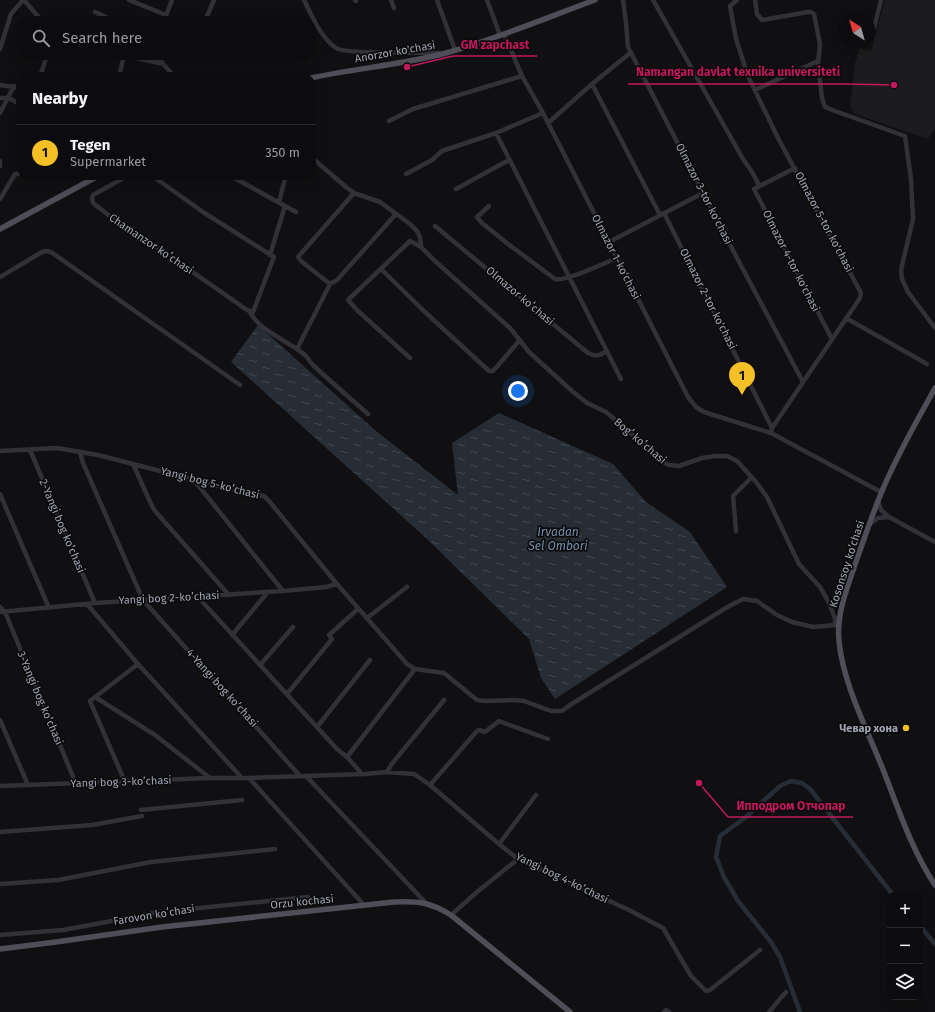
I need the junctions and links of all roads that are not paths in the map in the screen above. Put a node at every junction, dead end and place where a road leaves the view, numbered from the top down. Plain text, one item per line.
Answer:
1 (24, 0) edge
2 (129, 0) edge
3 (172, 0) edge
4 (214, 0) edge
5 (304, 0) edge
6 (391, 0) edge
7 (437, 0) edge
8 (487, 0) edge
9 (595, 0) edge
10 (623, 0) edge
11 (653, 0) edge
12 (737, 0) edge
13 (755, 0) edge
14 (881, 0) edge
15 (394, 8) dead end
16 (95, 12) dead end
17 (166, 15) joint
18 (38, 16) edge
19 (104, 16) edge
20 (207, 16) edge
21 (313, 16) edge
22 (316, 21) edge
23 (875, 24) edge
24 (502, 34) junction
25 (0, 49) edge
26 (455, 50) junction
27 (445, 53) junction
28 (630, 53) junction
29 (45, 60) edge
30 (123, 60) edge
31 (146, 60) edge
32 (161, 60) edge
33 (818, 61) junction
34 (163, 64) junction
35 (42, 72) edge
36 (120, 72) edge
37 (170, 72) edge
38 (522, 76) junction
39 (316, 77) edge
40 (592, 84) junction
41 (0, 85) edge
42 (14, 86) joint
43 (755, 90) junction
44 (0, 98) edge
45 (9, 98) junction
46 (16, 102) edge
47 (0, 113) edge
48 (543, 113) junction
49 (389, 121) dead end
50 (548, 123) junction
51 (496, 133) junction
52 (509, 160) junction
53 (0, 161) edge
54 (316, 161) edge
55 (0, 166) edge
56 (795, 168) junction
57 (16, 174) edge
58 (406, 174) dead end
59 (91, 180) edge
60 (120, 180) edge
61 (158, 180) edge
62 (238, 180) edge
63 (285, 180) edge
64 (759, 186) junction
65 (456, 188) dead end
66 (703, 192) junction
67 (354, 193) junction
68 (0, 199) edge
69 (279, 202) junction
70 (285, 206) junction
71 (489, 206) dead end
72 (296, 212) dead end
73 (396, 214) junction
74 (662, 214) junction
75 (435, 226) dead end
76 (0, 228) edge
77 (609, 242) junction
78 (421, 247) junction
79 (270, 255) junction
80 (617, 258) junction
81 (381, 269) junction
82 (0, 277) edge
83 (569, 278) junction
84 (330, 284) junction
85 (250, 312) junction
86 (846, 318) junction
87 (935, 328) edge
88 (832, 339) junction
89 (520, 340) junction
90 (297, 349) junction
91 (607, 351) junction
92 (410, 358) dead end
93 (927, 364) dead end
94 (621, 379) dead end
95 (803, 382) junction
96 (240, 386) dead end
97 (935, 388) edge
98 (368, 414) dead end
99 (772, 431) junction
100 (30, 450) junction
101 (0, 451) edge
102 (80, 452) junction
103 (133, 464) junction
104 (752, 477) junction
105 (194, 480) junction
106 (881, 492) junction
107 (0, 494) edge
108 (878, 501) junction
109 (889, 517) junction
110 (870, 524) junction
111 (736, 531) dead end
112 (935, 542) edge
113 (337, 584) junction
114 (407, 587) dead end
115 (282, 591) junction
116 (267, 592) junction
117 (229, 595) junction
118 (197, 596) junction
119 (143, 600) junction
120 (95, 603) junction
121 (87, 604) junction
122 (0, 607) edge
123 (49, 608) junction
124 (358, 609) junction
125 (2, 612) edge
126 (367, 618) junction
127 (837, 626) junction
128 (293, 627) dead end
129 (232, 635) junction
130 (370, 660) dead end
131 (138, 664) junction
132 (260, 665) junction
133 (415, 669) junction
134 (287, 694) junction
135 (95, 697) junction
136 (444, 700) dead end
137 (0, 720) edge
138 (316, 727) junction
139 (548, 739) dead end
140 (347, 757) junction
141 (387, 772) junction
142 (362, 774) junction
143 (303, 776) junction
144 (210, 778) junction
145 (242, 778) junction
146 (249, 778) junction
147 (125, 782) junction
148 (76, 784) junction
149 (28, 785) junction
150 (430, 785) junction
151 (0, 786) edge
152 (536, 795) dead end
153 (242, 800) dead end
154 (141, 810) dead end
155 (142, 816) dead end
156 (0, 832) edge
157 (499, 844) junction
158 (275, 849) dead end
159 (518, 859) junction
160 (0, 884) edge
161 (935, 885) edge
162 (308, 897) dead end
163 (426, 903) junction
164 (364, 905) junction
165 (451, 915) junction
166 (0, 936) edge
167 (0, 949) edge
168 (760, 950) dead end
169 (786, 992) dead end
170 (570, 1012) edge
171 (664, 1012) edge
172 (669, 1012) edge
173 (769, 1012) edge

1 - 18 street
1 - 25 street
2 - 17 street
3 - 17 street
4 - 20 street
5 - 21 street
6 - 15 street
7 - 26 street
8 - 24 street, Olmazor 1-ko'chasi
9 - 24 main road, Anorzor ko'chasi
10 - 28 street, Olmazor 3-tor ko'chasi
11 - 64 street, Olmazor 4-tor ko'chasi
12 - 43 street, Olmazor 5-tor ko'chasi
13 - 33 street
14 - 23 street
16 - 19 street
22 - 27 street
24 - 26 main road, Anorzor ko'chasi
24 - 38 street, Olmazor 1-ko'chasi
26 - 27 main road, Anorzor ko'chasi
27 - 39 main road, Anorzor ko'chasi
28 - 40 street
28 - 66 street, Olmazor 3-tor ko'chasi
29 - 35 street
30 - 36 street
31 - 34 street
32 - 34 street
33 - 43 street
33 - 87 street
34 - 37 street
38 - 48 street, Olmazor 1-ko'chasi
38 - 49 street
40 - 50 street
40 - 74 street, Olmazor 2-tor ko'chasi
41 - 42 street
42 - 45 street
43 - 56 street, Olmazor 5-tor ko'chasi
44 - 45 street
45 - 46 street
45 - 47 street
48 - 50 street, Olmazor 1-ko'chasi
48 - 51 street
50 - 77 street, Olmazor 1-ko'chasi
51 - 52 street
51 - 58 street
52 - 65 street
52 - 83 street
53 - 55 street
54 - 67 street
56 - 64 street
56 - 86 street, Olmazor 5-tor ko'chasi
57 - 68 street
59 - 76 main road
60 - 85 street, Chamanzor koʻchasi
61 - 79 street
62 - 69 street
63 - 69 street
64 - 88 street, Olmazor 4-tor ko'chasi
66 - 74 street
66 - 95 street, Olmazor 3-tor ko'chasi
67 - 73 street
67 - 84 street
69 - 70 street
70 - 72 street
70 - 79 street
71 - 83 street
73 - 78 street
73 - 84 street
74 - 77 street
74 - 99 street, Olmazor 2-tor ko'chasi
75 - 91 street, Olmazor koʻchasi
77 - 80 street, Olmazor 1-ko'chasi
78 - 81 street
78 - 89 street, Bogʻ koʻchasi
79 - 85 street
80 - 83 street
80 - 99 street, Olmazor 1-ko'chasi
81 - 89 street
81 - 92 street
82 - 96 street
83 - 91 street
84 - 90 street
85 - 90 street, Chamanzor koʻchasi
86 - 88 street, Olmazor 5-tor ko'chasi
86 - 93 street
88 - 95 street, Olmazor 5-tor ko'chasi
89 - 104 street, Bogʻ koʻchasi
90 - 98 street, Chamanzor koʻchasi
91 - 94 street
95 - 99 street, Olmazor 5-tor ko'chasi
97 - 106 main road, Kosonsoy ko’chasi
99 - 106 street, Olmazor 1-ko'chasi
100 - 101 street, Yangi bog 5-koʼchasi
100 - 102 street, Yangi bog 5-koʼchasi
100 - 120 street, 2-Yangi bog koʼchasi
102 - 103 street, Yangi bog 5-koʼchasi
102 - 119 street
103 - 105 street, Yangi bog 5-koʼchasi
103 - 117 street
104 - 111 street
104 - 127 street, Bogʻ koʻchasi
105 - 113 street, Yangi bog 5-koʼchasi
105 - 115 street
106 - 108 main road, Kosonsoy ko’chasi
107 - 123 street
108 - 109 street
108 - 110 main road, Kosonsoy ko’chasi
109 - 110 street
109 - 112 street
110 - 127 main road, Kosonsoy ko’chasi
113 - 115 street, Yangi bog 2-koʼchasi
113 - 124 street, Yangi bog 5-koʼchasi
114 - 126 street
115 - 116 street, Yangi bog 2-koʼchasi
116 - 117 street, Yangi bog 2-koʼchasi
116 - 129 street
117 - 118 street, Yangi bog 2-koʼchasi
118 - 119 street, Yangi bog 2-koʼchasi
118 - 129 street
119 - 120 street, Yangi bog 2-koʼchasi
119 - 143 street, 4-Yangi bog koʼchasi
120 - 121 street, Yangi bog 2-koʼchasi
121 - 123 street, Yangi bog 2-koʼchasi
121 - 131 street
122 - 125 street
123 - 125 street, Yangi bog 2-koʼchasi
124 - 126 street, Yangi bog 5-koʼchasi
124 - 134 street
125 - 148 street, 3-Yangi bog koʼchasi
126 - 133 street, Yangi bog 5-koʼchasi
127 - 133 street
127 - 161 main road, Kosonsoy ko’chasi
128 - 132 street
129 - 132 street
130 - 138 street
131 - 135 street
131 - 145 street
132 - 134 street
133 - 140 street
134 - 138 street
135 - 144 street
135 - 147 street
136 - 141 street
137 - 149 street
138 - 140 street
139 - 150 street
140 - 142 street
141 - 142 street, Yangi bog 4-koʼchasi
141 - 150 street, Yangi bog 4-koʼchasi
142 - 143 street, Yangi bog 4-koʼchasi
143 - 146 street, Yangi bog 4-koʼchasi
143 - 163 street, 4-Yangi bog koʼchasi
144 - 145 street, Yangi bog 3-koʼchasi
144 - 147 street, Yangi bog 3-koʼchasi
145 - 146 street, Yangi bog 4-koʼchasi
146 - 164 street
147 - 148 street, Yangi bog 3-koʼchasi
148 - 149 street, Yangi bog 3-koʼchasi
149 - 151 street, Yangi bog 3-koʼchasi
150 - 157 street, Yangi bog 4-koʼchasi
152 - 157 street
153 - 154 street
155 - 156 street
157 - 159 street, Yangi bog 4-koʼchasi
158 - 160 street
159 - 165 street
159 - 168 street, Yangi bog 4-koʼchasi
162 - 166 street, Farovon koʻchasi
163 - 164 main road, Orzu kochasi
163 - 165 main road, Orzu kochasi
164 - 167 main road, Orzu kochasi
165 - 170 main road, Orzu kochasi
169 - 173 street
171 - 172 street

